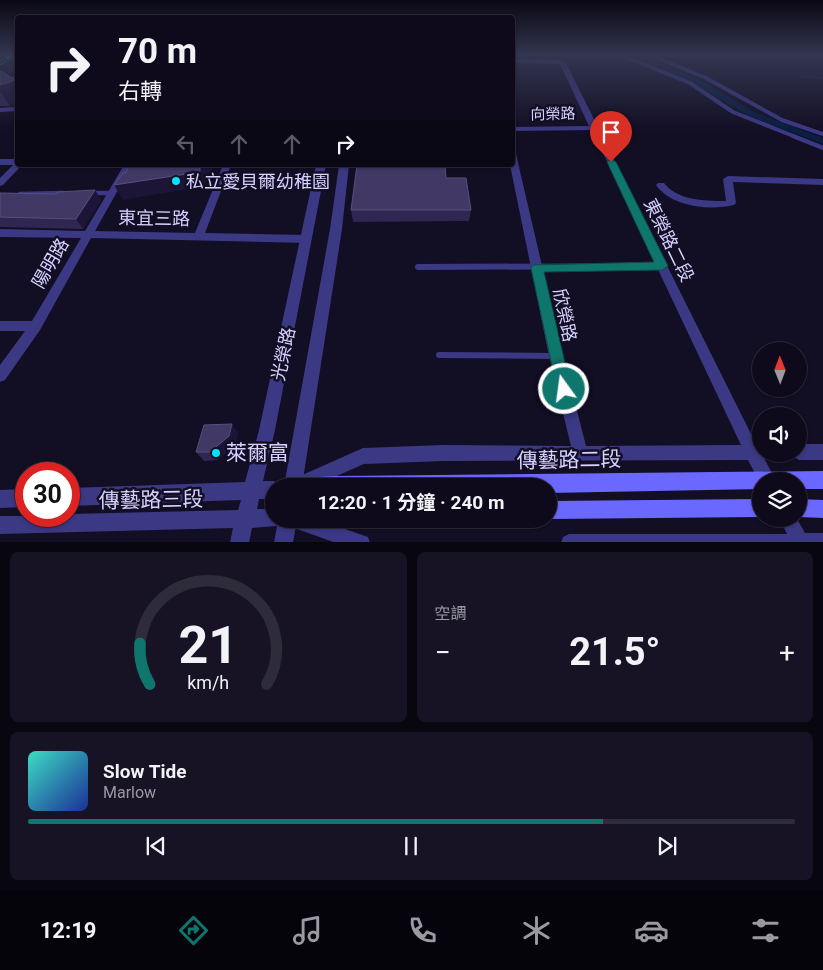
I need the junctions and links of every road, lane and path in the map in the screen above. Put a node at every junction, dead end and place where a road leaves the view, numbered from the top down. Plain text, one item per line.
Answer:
1 (571, 80) edge
2 (682, 80) edge
3 (710, 80) edge
4 (15, 82) edge
5 (0, 85) edge
6 (15, 87) edge
7 (0, 91) edge
8 (15, 109) edge
9 (0, 110) edge
10 (515, 128) edge
11 (594, 128) junction
12 (823, 134) edge
13 (823, 148) edge
14 (0, 162) edge
15 (15, 163) edge
16 (15, 166) edge
17 (127, 167) edge
18 (226, 167) edge
19 (321, 167) edge
20 (344, 167) edge
21 (515, 167) edge
22 (823, 182) edge
23 (0, 183) edge
24 (661, 185) dead end
25 (65, 193) edge
26 (84, 193) edge
27 (112, 193) junction
28 (9, 194) edge
29 (0, 233) edge
30 (88, 234) junction
31 (199, 236) junction
32 (307, 239) junction
33 (662, 266) junction
34 (418, 267) dead end
35 (537, 268) junction
36 (0, 326) edge
37 (36, 326) junction
38 (440, 355) dead end
39 (556, 356) junction
40 (0, 376) edge
41 (752, 444) edge
42 (752, 452) edge
43 (807, 452) edge
44 (823, 452) edge
45 (580, 454) junction
46 (296, 478) edge
47 (313, 478) edge
48 (807, 480) edge
49 (823, 480) edge
50 (752, 481) edge
51 (557, 484) edge
52 (265, 491) edge
53 (251, 492) junction
54 (80, 497) edge
55 (15, 498) edge
56 (0, 499) edge
57 (752, 508) edge
58 (807, 508) edge
59 (823, 509) edge
60 (557, 510) edge
61 (265, 519) edge
62 (244, 520) junction
63 (0, 526) edge
64 (793, 527) edge
65 (286, 528) edge
66 (319, 528) edge
67 (239, 542) edge
68 (283, 542) edge
69 (362, 542) edge
70 (569, 542) edge
71 (761, 542) edge
72 (801, 542) edge
73 (823, 542) edge

1 - 11 street, 東榮路二段
2 - 13 lane
3 - 12 lane
4 - 5 main road
6 - 7 lane
8 - 9 street
10 - 11 street, 向榮路
11 - 33 street, 東榮路二段
14 - 15 street
16 - 23 street
17 - 27 street, 陽明路
18 - 31 street
19 - 32 street, 光榮路
20 - 46 street, 光榮路
21 - 35 street, 欣榮路
22 - 24 street
25 - 28 lane
26 - 27 lane
27 - 30 street, 陽明路
29 - 30 street, 東宜三路
30 - 31 street, 東宜三路
30 - 37 street, 陽明路
31 - 32 street, 東宜三路
32 - 53 street, 光榮路
33 - 35 lane
33 - 41 street, 東榮路二段
34 - 35 lane
35 - 39 street, 欣榮路
36 - 37 street
37 - 40 street, 陽明路
38 - 39 lane
39 - 45 street, 欣榮路
42 - 45 street, 傳藝路二段
43 - 44 street
45 - 47 street, 傳藝路二段
48 - 49 main road, 傳藝路二段
50 - 51 main road, 傳藝路二段
52 - 53 street, 傳藝路三段
53 - 54 street, 傳藝路三段
53 - 62 street, 光榮路
55 - 56 street
57 - 60 main road
58 - 59 main road
61 - 62 street, 傳藝路三段
62 - 63 street, 傳藝路三段
62 - 67 street, 光榮路
64 - 72 street
65 - 68 street
66 - 69 street
70 - 71 street
71 - 72 street
72 - 73 street

